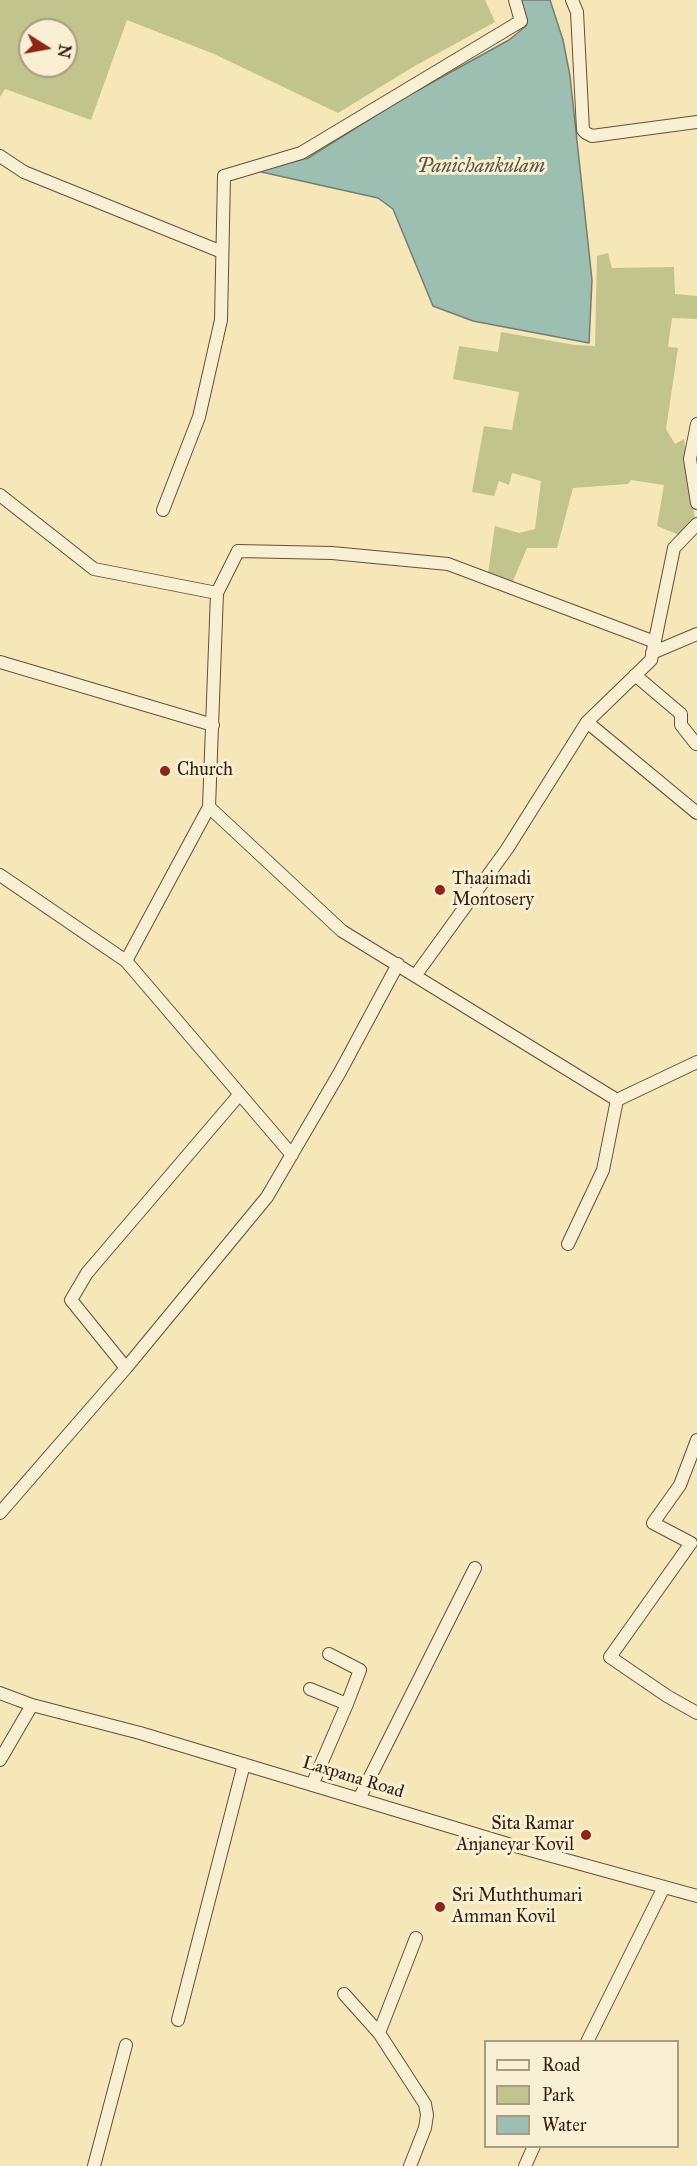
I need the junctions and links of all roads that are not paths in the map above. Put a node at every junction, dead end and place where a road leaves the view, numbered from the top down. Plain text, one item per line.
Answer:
1 (515, 0) edge
2 (572, 0) edge
3 (697, 123) edge
4 (0, 156) edge
5 (222, 252) junction
6 (697, 424) edge
7 (0, 495) edge
8 (697, 503) edge
9 (163, 510) dead end
10 (697, 524) edge
11 (217, 593) junction
12 (697, 634) edge
13 (654, 648) junction
14 (0, 662) edge
15 (635, 675) junction
16 (587, 722) junction
17 (213, 725) junction
18 (696, 744) edge
19 (210, 807) junction
20 (697, 813) edge
21 (0, 875) edge
22 (126, 961) junction
23 (398, 964) junction
24 (415, 975) junction
25 (697, 1062) edge
26 (239, 1095) junction
27 (617, 1100) junction
28 (292, 1155) junction
29 (568, 1244) dead end
30 (126, 1368) junction
31 (697, 1440) edge
32 (0, 1513) edge
33 (475, 1568) dead end
34 (329, 1654) dead end
35 (310, 1689) dead end
36 (0, 1693) edge
37 (347, 1704) junction
38 (32, 1705) junction
39 (697, 1713) edge
40 (0, 1760) edge
41 (244, 1764) junction
42 (312, 1785) junction
43 (359, 1799) junction
44 (664, 1887) junction
45 (697, 1896) edge
46 (416, 1938) dead end
47 (344, 1994) dead end
48 (178, 2020) dead end
49 (379, 2033) junction
50 (588, 2040) edge
51 (126, 2045) dead end
52 (533, 2148) edge
53 (94, 2166) edge
54 (410, 2166) edge
55 (525, 2166) edge

1 - 5 street
2 - 3 street
4 - 5 street
5 - 9 street
6 - 8 street
7 - 11 street
10 - 13 street
11 - 13 street
11 - 17 street
12 - 13 street
13 - 15 street
14 - 17 street
15 - 16 street
15 - 18 street
16 - 20 street
16 - 24 street
17 - 19 street
19 - 22 street
19 - 23 street
21 - 22 street
22 - 26 street
23 - 24 street
23 - 28 street
24 - 27 street
25 - 27 street
26 - 28 street
26 - 30 street
27 - 29 street
28 - 30 street
30 - 32 street
31 - 39 street
33 - 43 street
34 - 37 street
35 - 37 street
36 - 38 street, Laxpana Road
37 - 42 street
38 - 40 street
38 - 41 street, Laxpana Road
41 - 42 street, Laxpana Road
41 - 48 street
42 - 43 street, Laxpana Road
43 - 44 street, Laxpana Road
44 - 45 street, Laxpana Road
44 - 50 street
46 - 49 street
47 - 49 street
49 - 54 street
51 - 53 street
52 - 55 street

